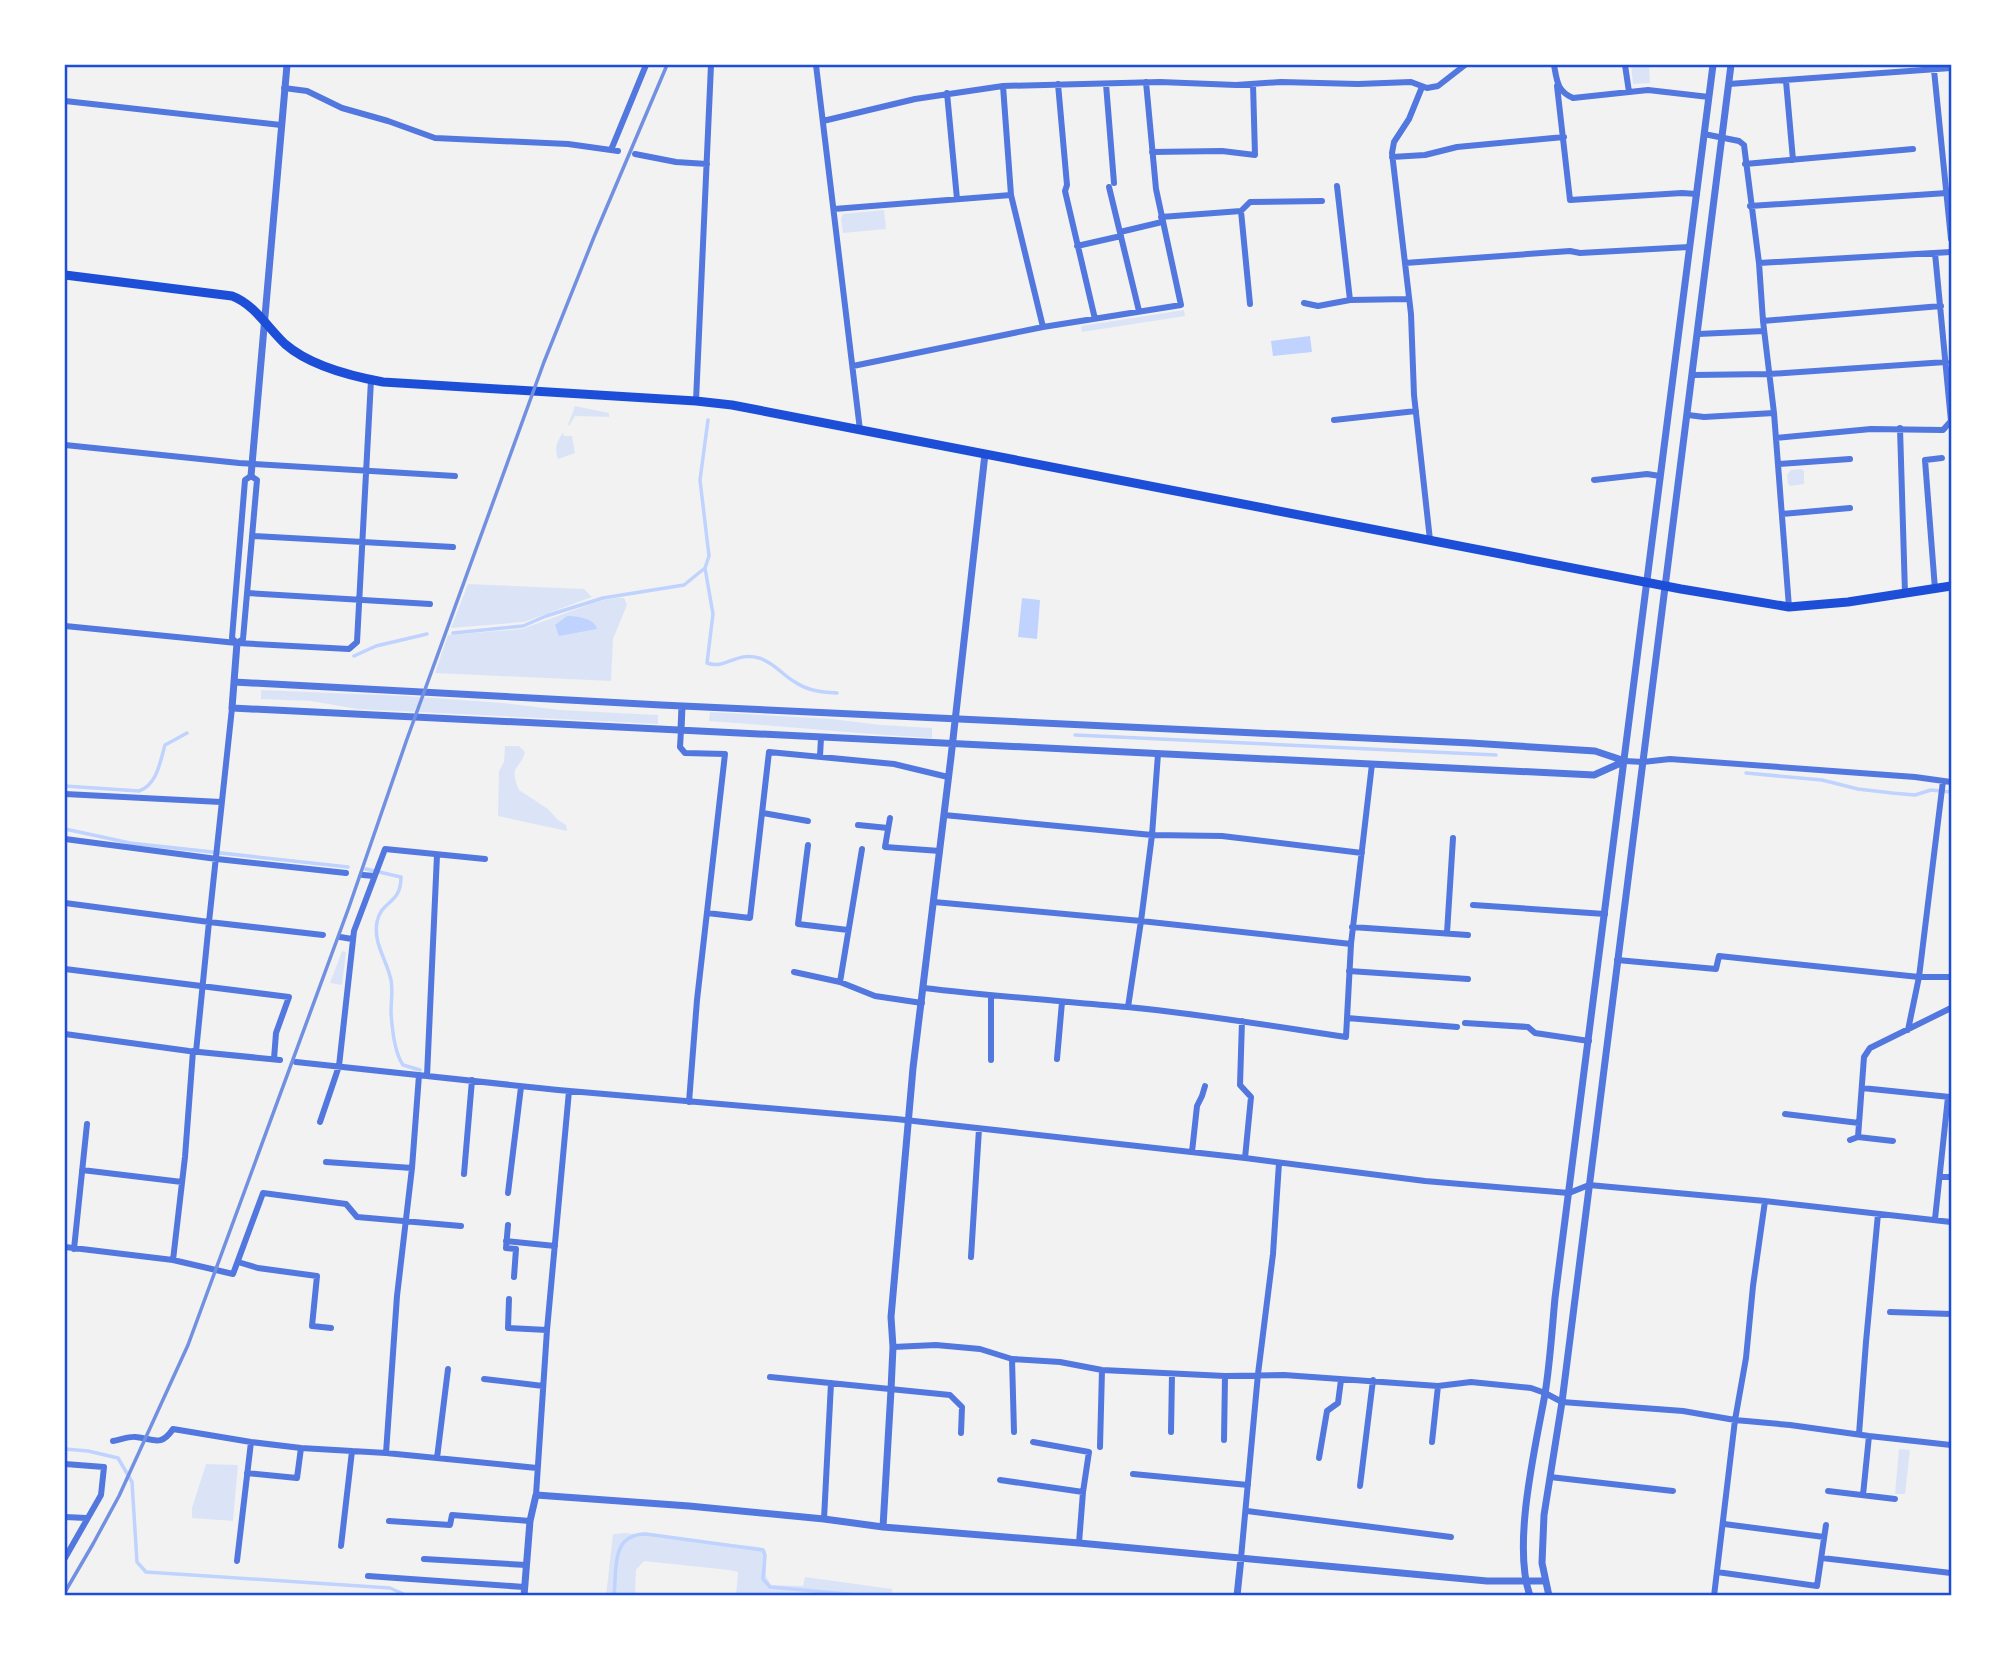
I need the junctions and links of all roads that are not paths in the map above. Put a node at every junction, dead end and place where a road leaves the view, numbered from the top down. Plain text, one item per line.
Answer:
1 (287, 65) edge
2 (646, 65) edge
3 (711, 65) edge
4 (816, 65) edge
5 (1465, 65) edge
6 (1554, 65) edge
7 (1625, 65) edge
8 (1713, 65) edge
9 (1731, 65) edge
10 (1951, 68) edge
11 (1934, 70) junction
12 (1786, 81) junction
13 (1146, 82) junction
14 (1058, 84) junction
15 (1106, 84) junction
16 (1252, 84) junction
17 (1729, 85) junction
18 (1003, 86) junction
19 (1557, 86) junction
20 (1422, 87) junction
21 (284, 89) junction
22 (1629, 92) junction
23 (947, 93) junction
24 (1709, 97) junction
25 (65, 101) edge
26 (823, 121) junction
27 (281, 125) junction
28 (1704, 134) junction
29 (1723, 136) junction
30 (1564, 137) junction
31 (1913, 149) dead end
32 (1152, 152) junction
33 (635, 154) dead end
34 (1392, 158) junction
35 (1793, 160) junction
36 (707, 164) junction
37 (1745, 164) junction
38 (1337, 186) dead end
39 (1947, 193) junction
40 (1697, 194) junction
41 (1011, 195) junction
42 (957, 199) junction
43 (1322, 201) dead end
44 (1750, 206) junction
45 (834, 209) junction
46 (1241, 211) junction
47 (1162, 220) junction
48 (1120, 234) junction
49 (1951, 239) edge
50 (1077, 246) junction
51 (1689, 247) junction
52 (1951, 251) edge
53 (1935, 253) junction
54 (1405, 263) junction
55 (1759, 263) junction
56 (65, 275) edge
57 (1408, 299) junction
58 (1350, 300) junction
59 (1304, 303) dead end
60 (1250, 304) dead end
61 (1941, 306) junction
62 (1139, 311) junction
63 (1095, 319) junction
64 (1763, 321) junction
65 (265, 323) junction
66 (1043, 327) junction
67 (1764, 331) junction
68 (1698, 334) junction
69 (1946, 362) junction
70 (853, 366) junction
71 (1769, 374) junction
72 (1693, 375) junction
73 (371, 380) junction
74 (696, 401) junction
75 (1416, 411) junction
76 (1774, 413) junction
77 (1688, 415) junction
78 (1334, 420) dead end
79 (1900, 428) junction
80 (860, 430) junction
81 (1776, 438) junction
82 (65, 445) edge
83 (985, 454) junction
84 (1942, 458) dead end
85 (1850, 459) dead end
86 (252, 464) junction
87 (1779, 464) junction
88 (366, 472) junction
89 (251, 476) junction
90 (455, 476) dead end
91 (1660, 476) junction
92 (1594, 480) dead end
93 (1850, 508) dead end
94 (1782, 514) junction
95 (252, 536) junction
96 (1430, 540) junction
97 (362, 543) junction
98 (453, 547) dead end
99 (1648, 582) junction
100 (1665, 586) junction
101 (1951, 586) edge
102 (1935, 589) junction
103 (247, 593) junction
104 (1905, 593) junction
105 (359, 599) junction
106 (430, 604) dead end
107 (1789, 607) junction
108 (65, 626) edge
109 (237, 643) junction
110 (234, 682) junction
111 (682, 706) junction
112 (232, 708) junction
113 (955, 719) junction
114 (681, 730) junction
115 (821, 737) junction
116 (952, 744) junction
117 (1158, 754) junction
118 (820, 756) junction
119 (1625, 761) junction
120 (1643, 762) junction
121 (1373, 764) junction
122 (948, 777) junction
123 (1951, 782) edge
124 (1942, 783) junction
125 (65, 794) edge
126 (221, 803) junction
127 (763, 813) junction
128 (944, 815) junction
129 (890, 818) dead end
130 (807, 821) dead end
131 (858, 825) dead end
132 (888, 828) junction
133 (1152, 835) junction
134 (1453, 838) dead end
135 (65, 839) edge
136 (808, 845) dead end
137 (862, 849) dead end
138 (940, 851) junction
139 (1362, 853) junction
140 (437, 855) junction
141 (217, 858) junction
142 (485, 859) dead end
143 (375, 872) junction
144 (345, 873) dead end
145 (363, 875) dead end
146 (934, 902) junction
147 (65, 903) edge
148 (1473, 905) dead end
149 (707, 913) junction
150 (1605, 914) junction
151 (1141, 921) junction
152 (209, 922) junction
153 (1352, 927) junction
154 (848, 930) junction
155 (1447, 933) junction
156 (323, 935) dead end
157 (1468, 935) dead end
158 (340, 937) dead end
159 (352, 939) junction
160 (1351, 944) junction
161 (1617, 960) junction
162 (65, 969) edge
163 (1349, 971) junction
164 (794, 972) dead end
165 (1919, 977) junction
166 (1951, 977) edge
167 (1468, 979) dead end
168 (840, 982) junction
169 (202, 987) junction
170 (924, 988) junction
171 (991, 996) junction
172 (1062, 1002) junction
173 (922, 1003) junction
174 (1128, 1007) junction
175 (1951, 1007) edge
176 (1347, 1018) junction
177 (1242, 1021) junction
178 (1465, 1023) dead end
179 (1457, 1027) dead end
180 (1908, 1030) junction
181 (65, 1034) edge
182 (1589, 1041) junction
183 (195, 1052) junction
184 (1057, 1059) dead end
185 (992, 1060) dead end
186 (296, 1062) dead end
187 (339, 1066) junction
188 (423, 1076) junction
189 (472, 1080) junction
190 (1205, 1086) dead end
191 (521, 1087) junction
192 (1862, 1088) junction
193 (569, 1091) junction
194 (1950, 1097) edge
195 (689, 1102) junction
196 (1785, 1114) dead end
197 (907, 1121) junction
198 (320, 1122) dead end
199 (1859, 1123) junction
200 (87, 1124) dead end
201 (979, 1129) junction
202 (1858, 1137) junction
203 (1850, 1140) dead end
204 (1893, 1141) dead end
205 (1192, 1152) junction
206 (1245, 1158) junction
207 (326, 1162) dead end
208 (1279, 1163) junction
209 (412, 1168) junction
210 (82, 1170) junction
211 (464, 1174) dead end
212 (1941, 1177) junction
213 (1951, 1177) edge
214 (182, 1182) junction
215 (1589, 1185) junction
216 (1569, 1193) junction
217 (508, 1194) dead end
218 (1765, 1201) junction
219 (1878, 1214) junction
220 (1935, 1219) junction
221 (406, 1221) junction
222 (1951, 1222) edge
223 (508, 1225) dead end
224 (461, 1226) dead end
225 (506, 1241) junction
226 (555, 1246) junction
227 (65, 1248) edge
228 (74, 1249) junction
229 (971, 1257) dead end
230 (173, 1260) junction
231 (238, 1262) junction
232 (514, 1277) dead end
233 (509, 1299) dead end
234 (1890, 1312) dead end
235 (1951, 1314) edge
236 (331, 1328) dead end
237 (547, 1330) junction
238 (893, 1347) junction
239 (1012, 1359) junction
240 (448, 1369) dead end
241 (1102, 1370) junction
242 (1172, 1374) junction
243 (1258, 1374) junction
244 (1225, 1376) junction
245 (770, 1377) dead end
246 (484, 1379) dead end
247 (1341, 1380) junction
248 (1373, 1380) junction
249 (831, 1383) junction
250 (543, 1386) junction
251 (1438, 1386) junction
252 (891, 1390) junction
253 (1545, 1392) junction
254 (1562, 1402) junction
255 (1735, 1420) junction
256 (1014, 1432) dead end
257 (1171, 1432) dead end
258 (961, 1433) dead end
259 (1859, 1434) junction
260 (1869, 1436) junction
261 (1224, 1440) dead end
262 (113, 1441) dead end
263 (251, 1442) junction
264 (1033, 1442) dead end
265 (1432, 1442) dead end
266 (1951, 1445) edge
267 (1100, 1447) dead end
268 (301, 1448) junction
269 (352, 1451) junction
270 (386, 1453) junction
271 (437, 1458) junction
272 (1319, 1458) dead end
273 (65, 1464) edge
274 (537, 1468) junction
275 (247, 1474) junction
276 (1133, 1474) dead end
277 (1550, 1477) junction
278 (1000, 1480) dead end
279 (1248, 1485) junction
280 (1360, 1486) dead end
281 (1673, 1491) dead end
282 (1828, 1491) dead end
283 (1083, 1492) junction
284 (536, 1494) junction
285 (1863, 1495) junction
286 (1895, 1499) dead end
287 (1247, 1511) junction
288 (65, 1517) edge
289 (86, 1518) junction
290 (824, 1519) junction
291 (389, 1521) dead end
292 (530, 1521) junction
293 (1724, 1524) junction
294 (1826, 1525) dead end
295 (883, 1527) junction
296 (1824, 1536) junction
297 (1451, 1537) dead end
298 (1079, 1543) junction
299 (341, 1546) dead end
300 (65, 1558) edge
301 (1241, 1558) junction
302 (1822, 1558) junction
303 (424, 1559) dead end
304 (237, 1561) dead end
305 (526, 1565) junction
306 (1717, 1572) junction
307 (1951, 1573) edge
308 (368, 1576) dead end
309 (1526, 1581) junction
310 (1545, 1581) junction
311 (524, 1587) junction
312 (524, 1596) edge
313 (1237, 1596) edge
314 (1531, 1596) edge
315 (1549, 1596) edge
316 (1714, 1596) edge

1 - 21 street
2 - 21 street
3 - 36 street
4 - 26 street
5 - 20 street
6 - 19 street
7 - 22 street
8 - 24 street
9 - 17 street
10 - 11 street
11 - 12 street
11 - 39 street
12 - 17 street
12 - 35 street
13 - 15 street
13 - 16 street
13 - 32 street
14 - 15 street
14 - 18 street
14 - 50 street
15 - 48 street
16 - 20 street
16 - 32 street
17 - 29 street
18 - 23 street
18 - 41 street
19 - 22 street
19 - 30 street
20 - 34 street
21 - 27 street
22 - 24 street
23 - 26 street
23 - 42 street
24 - 28 street
25 - 27 street
26 - 45 street
27 - 65 street
28 - 29 street
28 - 40 street
29 - 37 street
29 - 68 street
30 - 34 street
30 - 40 street
31 - 35 street
32 - 47 street
33 - 36 street
34 - 54 street
35 - 37 street
36 - 74 street
37 - 44 street
38 - 58 street
39 - 44 street
39 - 49 street
40 - 51 street
41 - 42 street
41 - 66 street
42 - 45 street
43 - 46 street
44 - 55 street
45 - 70 street
46 - 47 street
46 - 60 street
47 - 48 street
47 - 62 street
48 - 50 street
48 - 62 street
50 - 63 street
51 - 54 street
51 - 91 street
52 - 53 street
53 - 55 street
53 - 61 street
54 - 57 street
55 - 64 street
56 - 65 main road
57 - 58 street
57 - 75 street
58 - 59 street
61 - 64 street
61 - 69 street
62 - 63 street
63 - 66 street
64 - 67 street
65 - 73 main road
65 - 86 street
66 - 70 street
67 - 68 street
67 - 71 street
68 - 72 street
69 - 71 street
69 - 79 street
70 - 80 street
71 - 72 street
71 - 76 street
72 - 77 street
73 - 74 main road
73 - 88 street
74 - 80 main road
75 - 78 street
75 - 96 street
76 - 77 street
76 - 81 street
77 - 100 street
79 - 81 street
79 - 104 street
80 - 83 main road
81 - 87 street
82 - 86 street
83 - 96 main road
83 - 113 street
84 - 102 street
85 - 87 street
86 - 88 street
86 - 89 street
87 - 94 street
88 - 90 street
88 - 97 street
89 - 95 street
89 - 109 street
91 - 92 street
91 - 99 street
93 - 94 street
94 - 107 street
95 - 97 street
95 - 103 street
96 - 99 main road
97 - 98 street
97 - 105 street
99 - 100 main road
99 - 119 street
100 - 107 main road
100 - 120 street
101 - 102 main road
102 - 104 main road
103 - 105 street
103 - 109 street
104 - 107 main road
105 - 106 street
105 - 109 street
108 - 109 street
109 - 110 street
110 - 111 street
110 - 112 street
111 - 113 street
111 - 114 street
112 - 114 street
112 - 126 street
113 - 116 street
113 - 119 street
114 - 115 street
114 - 149 street
115 - 116 street
115 - 118 street
116 - 117 street
116 - 122 street
117 - 121 street
117 - 133 street
118 - 122 street
118 - 127 street
119 - 120 street
119 - 121 street
119 - 150 street
120 - 124 street
120 - 161 street
121 - 139 street
122 - 128 street
123 - 124 street
124 - 165 street
125 - 126 street
126 - 141 street
127 - 130 street
127 - 149 street
128 - 133 street
128 - 138 street
129 - 132 street
131 - 132 street
132 - 138 street
133 - 139 street
133 - 151 street
134 - 155 street
135 - 141 street
136 - 154 street
137 - 154 street
138 - 146 street
139 - 153 street
140 - 142 street
140 - 143 street
140 - 188 street
141 - 144 street
141 - 152 street
143 - 145 street
143 - 159 street
146 - 151 street
146 - 170 street
147 - 152 street
148 - 150 street
149 - 195 street
150 - 182 street
151 - 160 street
151 - 174 street
152 - 156 street
152 - 169 street
153 - 155 street
153 - 160 street
154 - 168 street
155 - 157 street
158 - 159 street
159 - 187 street
160 - 163 street
161 - 165 street
161 - 215 street
162 - 169 street
163 - 167 street
163 - 176 street
164 - 168 street
165 - 166 street
165 - 180 street
168 - 173 street
169 - 183 street
169 - 183 street
170 - 171 street
170 - 173 street
171 - 172 street
171 - 185 street
172 - 174 street
172 - 184 street
173 - 197 street
174 - 177 street
175 - 180 street
176 - 177 street
176 - 179 street
177 - 206 street
178 - 182 street
180 - 192 street
181 - 183 street
182 - 216 street
183 - 214 street
186 - 187 street
187 - 188 street
187 - 198 street
188 - 189 street
188 - 209 street
189 - 191 street
189 - 211 street
190 - 205 street
191 - 193 street
191 - 217 street
192 - 194 street
192 - 199 street
193 - 195 street
193 - 226 street
194 - 212 street
195 - 197 street
196 - 199 street
197 - 201 street
197 - 238 street
199 - 202 street
200 - 210 street
201 - 205 street
201 - 229 street
202 - 203 street
202 - 204 street
205 - 206 street
206 - 208 street
207 - 209 street
208 - 216 street
208 - 243 street
209 - 221 street
210 - 214 street
210 - 228 street
212 - 213 street
212 - 220 street
214 - 230 street
215 - 216 street
215 - 218 street
215 - 254 street
216 - 253 street
218 - 219 street
218 - 255 street
219 - 220 street
219 - 259 street
220 - 222 street
221 - 224 street
221 - 231 street
221 - 270 street
223 - 225 street
225 - 226 street
225 - 232 street
226 - 237 street
227 - 228 street
228 - 230 street
230 - 231 street
231 - 236 street
233 - 237 street
234 - 235 street
237 - 250 street
238 - 239 street
238 - 252 street
239 - 241 street
239 - 256 street
240 - 271 street
241 - 242 street
241 - 267 street
242 - 244 street
242 - 257 street
243 - 244 street
243 - 247 street
243 - 279 street
244 - 261 street
245 - 249 street
246 - 250 street
247 - 248 street
247 - 272 street
248 - 251 street
248 - 280 street
249 - 252 street
249 - 290 street
250 - 274 street
251 - 253 street
251 - 265 street
252 - 258 street
252 - 295 street
253 - 254 street
253 - 309 street
254 - 255 street
254 - 277 street
255 - 259 street
255 - 293 street
259 - 260 street
260 - 266 street
260 - 285 street
262 - 263 street
263 - 268 street
263 - 275 street
264 - 283 street
268 - 269 street
268 - 275 street
269 - 270 street
269 - 299 street
270 - 271 street
271 - 274 street
273 - 289 street
274 - 284 street
275 - 304 street
276 - 279 street
277 - 281 street
277 - 310 street
278 - 283 street
279 - 287 street
282 - 285 street
283 - 298 street
284 - 290 street
284 - 292 street
285 - 286 street
287 - 297 street
287 - 301 street
288 - 289 street
289 - 300 street
290 - 295 street
291 - 292 street
292 - 305 street
293 - 296 street
293 - 306 street
294 - 296 street
295 - 298 street
296 - 302 street
298 - 301 street
301 - 309 street
301 - 313 street
302 - 306 street
302 - 307 street
303 - 305 street
305 - 311 street
306 - 316 street
308 - 311 street
309 - 310 street
309 - 314 street
310 - 315 street
311 - 312 street

